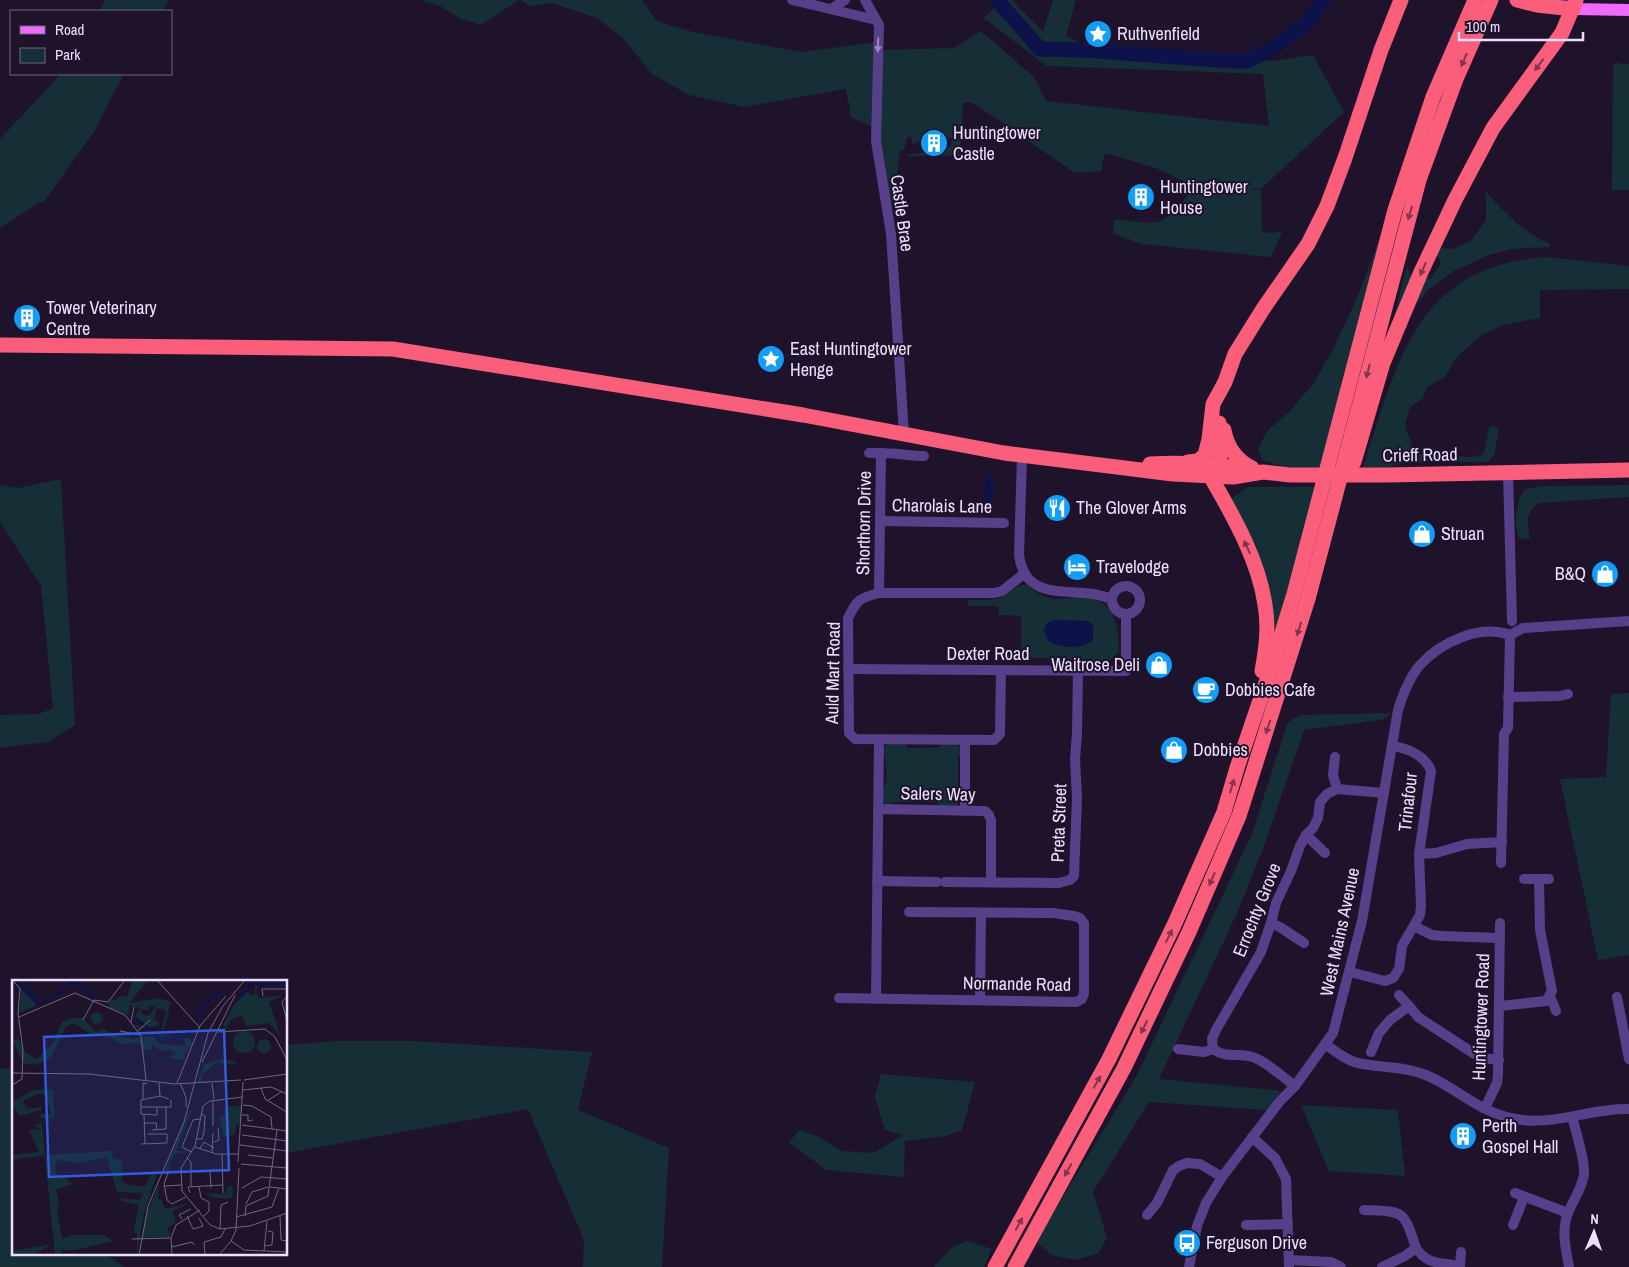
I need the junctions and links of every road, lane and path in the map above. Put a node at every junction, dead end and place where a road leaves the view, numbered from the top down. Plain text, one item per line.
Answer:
1 (792, 0) edge
2 (845, 0) edge
3 (865, 0) edge
4 (1400, 0) edge
5 (1475, 0) edge
6 (1491, 0) edge
7 (1517, 0) edge
8 (1575, 5) edge
9 (831, 9) junction
10 (1629, 10) edge
11 (876, 20) junction
12 (0, 345) edge
13 (1225, 382) junction
14 (1219, 411) junction
15 (904, 434) junction
16 (869, 453) dead end
17 (881, 453) junction
18 (924, 456) dead end
19 (1022, 456) junction
20 (1114, 466) junction
21 (1214, 466) junction
22 (1629, 470) edge
23 (1263, 472) junction
24 (1508, 472) junction
25 (881, 521) junction
26 (1004, 523) dead end
27 (1025, 573) junction
28 (879, 593) junction
29 (1112, 599) junction
30 (1308, 599) junction
31 (1126, 614) junction
32 (1512, 620) dead end
33 (1629, 621) edge
34 (1510, 635) junction
35 (848, 668) junction
36 (1001, 670) junction
37 (1078, 670) junction
38 (1568, 694) dead end
39 (1508, 697) junction
40 (1253, 724) junction
41 (879, 740) junction
42 (965, 740) junction
43 (1392, 746) junction
44 (1335, 757) dead end
45 (1337, 789) junction
46 (1384, 793) junction
47 (878, 809) junction
48 (965, 811) junction
49 (1306, 835) junction
50 (1502, 842) junction
51 (1324, 852) dead end
52 (1419, 854) junction
53 (1501, 863) dead end
54 (1524, 880) dead end
55 (877, 881) junction
56 (991, 882) junction
57 (909, 912) dead end
58 (981, 914) junction
59 (1271, 923) junction
60 (1500, 923) dead end
61 (1414, 926) junction
62 (1500, 938) junction
63 (1304, 943) dead end
64 (1350, 972) junction
65 (1399, 995) dead end
66 (1550, 996) junction
67 (1617, 997) dead end
68 (839, 998) dead end
69 (876, 999) junction
70 (980, 999) junction
71 (1409, 1006) junction
72 (1500, 1006) junction
73 (1556, 1011) dead end
74 (1325, 1044) junction
75 (1178, 1049) dead end
76 (1213, 1049) junction
77 (1371, 1052) dead end
78 (1629, 1059) edge
79 (1499, 1060) junction
80 (1295, 1086) junction
81 (1483, 1108) junction
82 (1629, 1109) edge
83 (1572, 1117) junction
84 (1252, 1137) junction
85 (1222, 1177) junction
86 (1364, 1210) dead end
87 (1568, 1213) junction
88 (1147, 1215) dead end
89 (1288, 1224) junction
90 (1246, 1225) dead end
91 (1514, 1225) dead end
92 (1416, 1248) junction
93 (1461, 1252) dead end
94 (1289, 1263) edge
95 (995, 1267) edge
96 (1015, 1267) edge
97 (1189, 1267) edge
98 (1341, 1267) edge
99 (1382, 1267) edge
100 (1460, 1267) edge
101 (1569, 1267) edge

1 - 9 street
2 - 9 street
3 - 11 street, Castle Brae
4 - 13 highway
5 - 40 highway
6 -> 30 highway
7 - 8 highway
8 - 10 main road
8 -> 30 highway
9 - 11 street
11 -> 15 street, Castle Brae
12 - 15 highway
13 - 14 highway
13 - 21 highway
14 - 21 highway
14 - 23 highway
15 - 19 highway
16 - 17 street, Shorthorn Drive
17 - 18 street, Shorthorn Drive
17 - 25 street, Shorthorn Drive
19 - 20 highway
19 - 27 street
20 - 21 highway
20 - 21 highway
21 - 23 highway, Crieff Road
40 -> 21 highway
22 - 24 highway, Crieff Road
23 - 24 highway, Crieff Road
24 - 32 street
25 - 26 street, Charolais Lane
25 - 28 street, Shorthorn Drive
27 - 28 street, Auld Mart Road
27 - 29 street
28 - 35 street, Auld Mart Road
29 - 31 street
29 - 31 street
30 -> 96 highway
31 - 37 street, Dexter Road
33 - 34 street
34 - 39 street
34 - 43 street, West Mains Avenue
35 - 36 street, Dexter Road
35 - 41 street, Auld Mart Road
36 - 37 street, Dexter Road
36 - 42 street, Auld Mart Road
37 - 56 street, Preta Street
38 - 39 street
39 - 50 street
95 -> 40 highway
41 - 42 street, Auld Mart Road
41 - 47 street
42 - 48 street
43 - 46 street, West Mains Avenue
43 - 52 street, Trinafour
44 - 45 street
45 - 46 street
45 - 49 street, Errochty Grove
46 - 64 street, West Mains Avenue
47 - 48 street, Salers Way
47 - 55 street
48 - 56 street, Salers Way
49 - 51 street
49 - 59 street, Errochty Grove
50 - 52 street, Trinafour
50 - 53 street
52 - 61 street, Trinafour
54 - 66 street
55 - 56 street, Preta Street
55 - 69 street
57 - 58 street, Normande Road
58 - 70 street
58 - 70 street, Normande Road
59 - 63 street
59 - 76 street, Errochty Grove
60 - 62 street, Huntingtower Road
61 - 62 street
61 - 64 street, Trinafour
62 - 72 street, Huntingtower Road
64 - 74 street, West Mains Avenue
65 - 71 street
66 - 72 street
66 - 73 street
67 - 78 street
68 - 69 street, Normande Road
69 - 70 street, Normande Road
71 - 77 street
71 - 79 street
72 - 79 street, Huntingtower Road
74 - 80 street, West Mains Avenue
74 - 81 street
75 - 76 street
76 - 80 street
79 - 81 street, Huntingtower Road
80 - 84 street, West Mains Avenue
81 - 83 street
82 - 83 street
83 - 87 street
84 - 85 street, West Mains Avenue
84 - 89 street
85 - 88 street
85 - 97 street, West Mains Avenue
86 - 92 street
87 - 91 street
87 - 101 street
89 - 90 street
89 - 94 street
92 - 99 street
92 - 100 street
93 - 100 street
94 - 98 street

